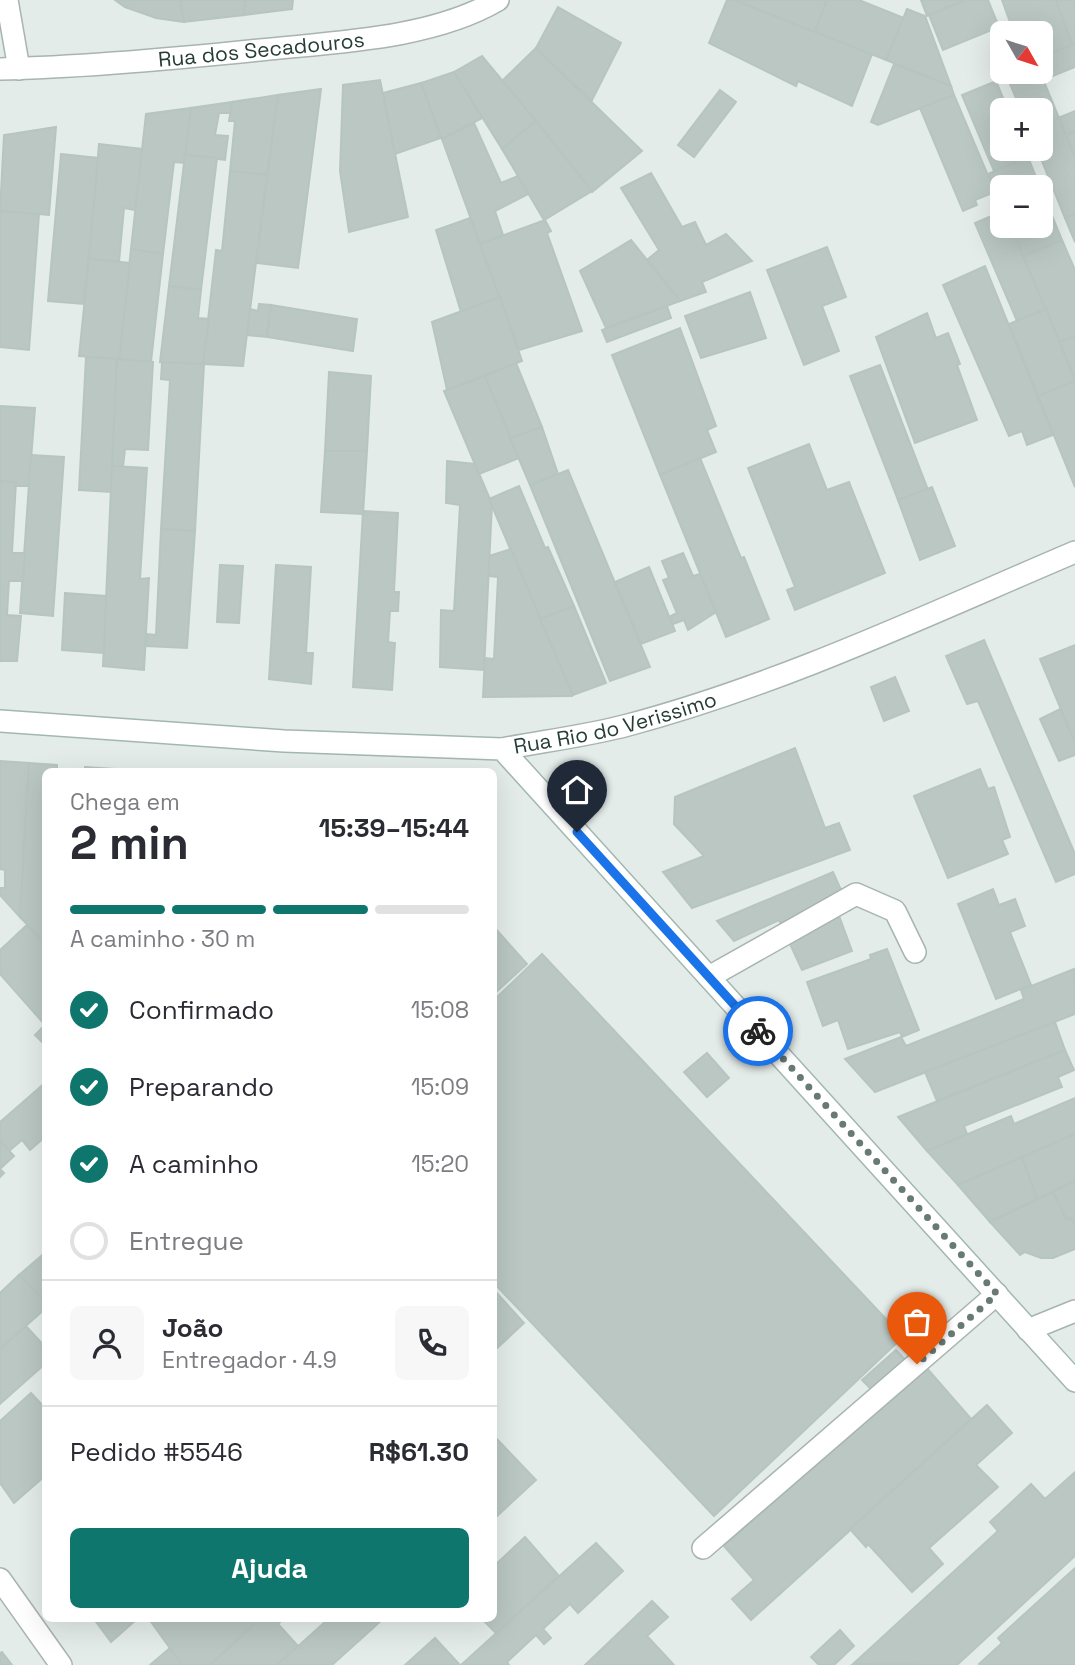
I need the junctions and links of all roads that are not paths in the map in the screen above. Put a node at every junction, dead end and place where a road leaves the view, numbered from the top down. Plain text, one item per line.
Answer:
1 (6, 0) edge
2 (498, 0) edge
3 (10, 69) edge
4 (1075, 552) edge
5 (0, 721) edge
6 (502, 749) junction
7 (915, 952) dead end
8 (709, 977) junction
9 (997, 1294) junction
10 (1075, 1311) edge
11 (1028, 1330) junction
12 (1075, 1381) edge
13 (703, 1548) dead end
14 (0, 1579) edge
15 (61, 1665) edge

1 - 3 street
2 - 3 street, Rua dos Secadouros
4 - 6 street, Rua Rio do Verissimo
5 - 6 street, Rua Rio do Verissimo
6 - 8 street
7 - 8 street
8 - 9 street
9 - 11 street
9 - 13 street
10 - 11 street
11 - 12 street
14 - 15 street

